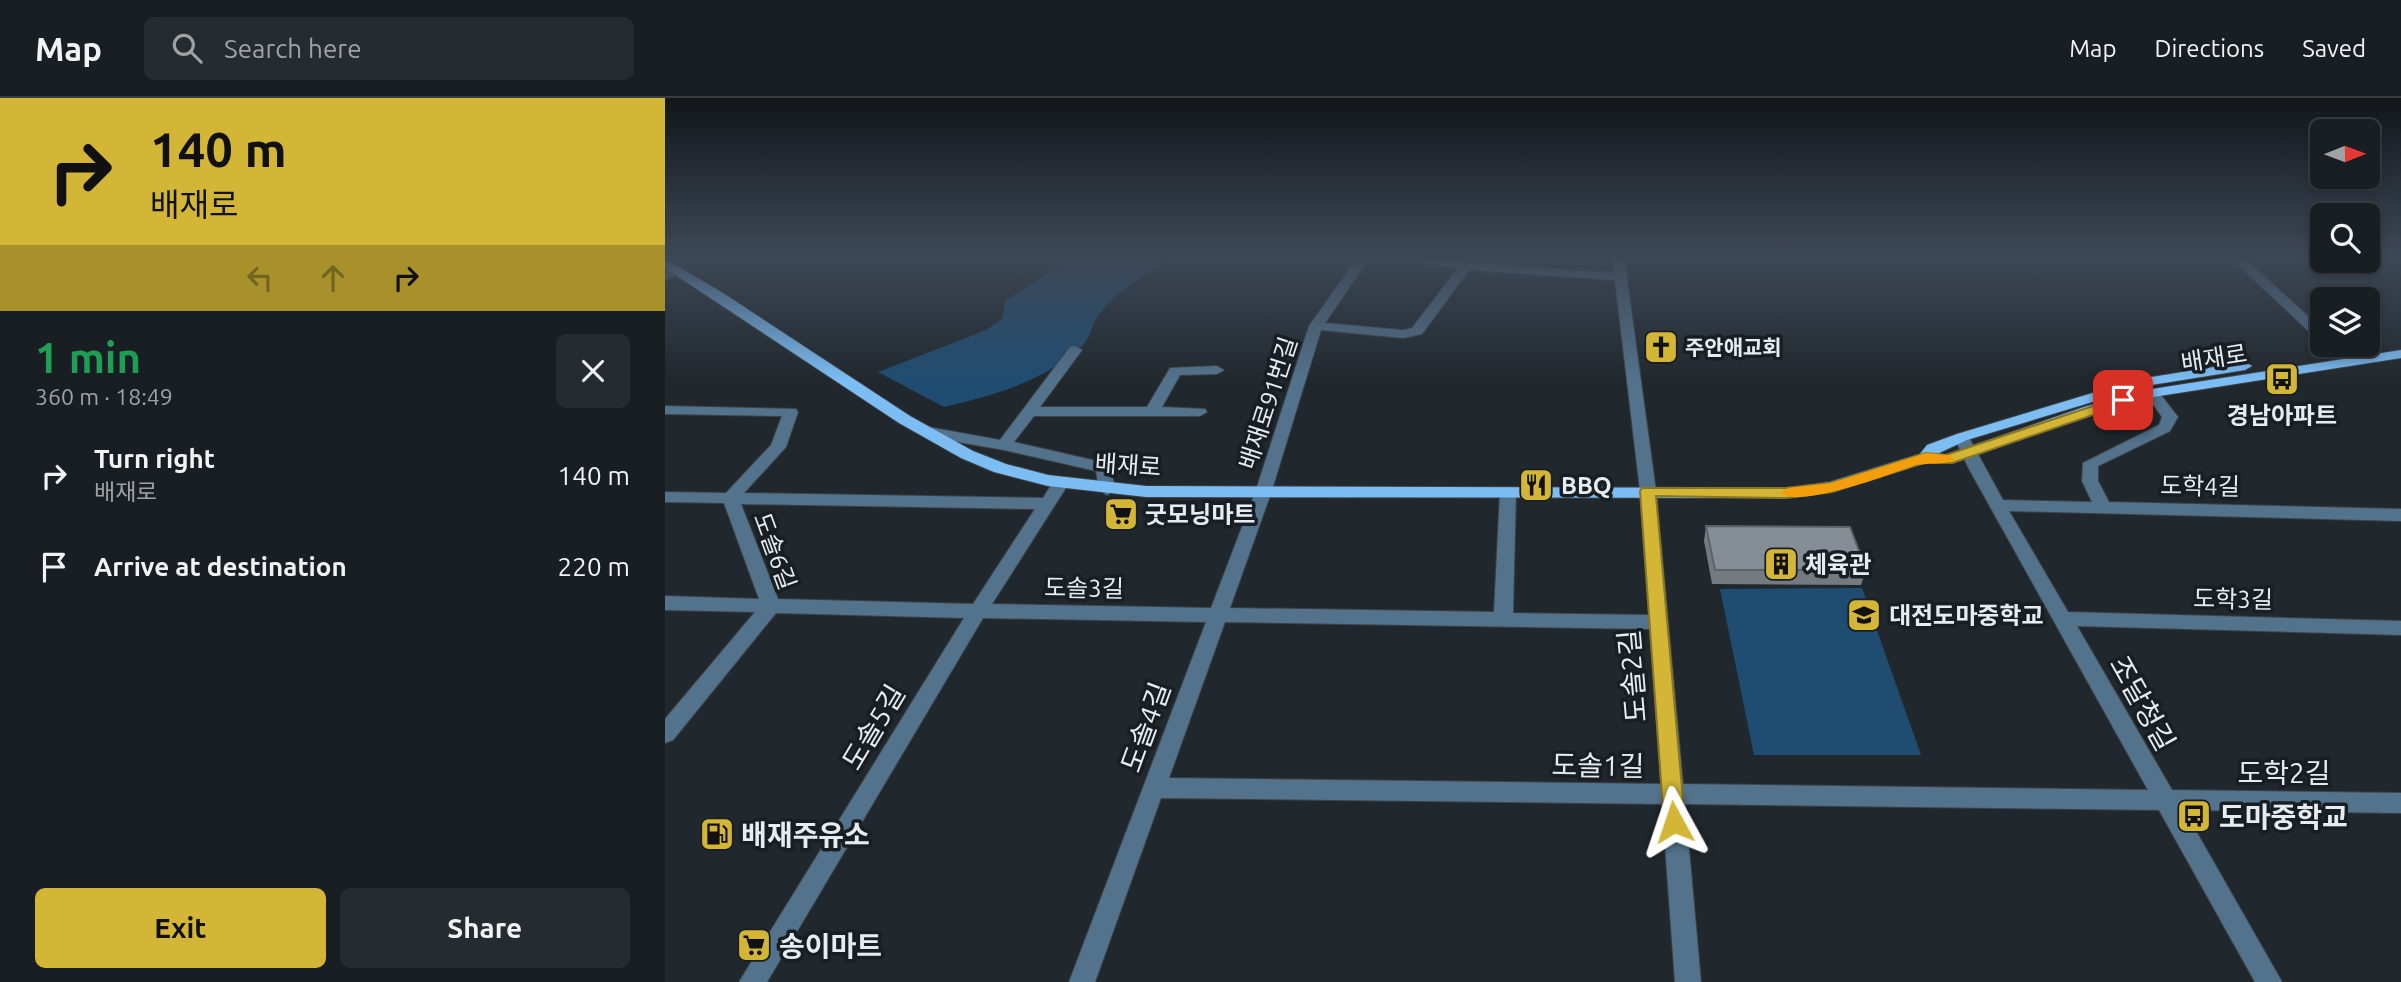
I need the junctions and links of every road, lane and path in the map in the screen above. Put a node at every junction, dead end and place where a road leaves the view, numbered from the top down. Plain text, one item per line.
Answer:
1 (722, 298) edge
2 (1336, 298) edge
3 (1442, 298) edge
4 (1624, 298) edge
5 (2281, 298) edge
6 (2310, 325) edge
7 (1316, 327) junction
8 (2401, 344) edge
9 (2380, 347) edge
10 (1075, 350) dead end
11 (2380, 354) edge
12 (2401, 354) edge
13 (2312, 357) edge
14 (2324, 357) edge
15 (1217, 370) dead end
16 (2201, 372) junction
17 (2216, 383) junction
18 (2152, 393) junction
19 (665, 410) edge
20 (1029, 411) junction
21 (1152, 412) junction
22 (1201, 412) dead end
23 (921, 431) junction
24 (1965, 444) junction
25 (1004, 445) junction
26 (1061, 483) junction
27 (1107, 490) junction
28 (1648, 491) junction
29 (1508, 492) junction
30 (1263, 493) junction
31 (665, 497) edge
32 (730, 498) junction
33 (1046, 503) junction
34 (1998, 505) junction
35 (2104, 508) junction
36 (2401, 515) edge
37 (665, 603) edge
38 (771, 606) junction
39 (978, 611) junction
40 (1217, 614) junction
41 (2063, 619) junction
42 (1503, 620) junction
43 (1658, 622) junction
44 (2401, 628) edge
45 (665, 734) edge
46 (1154, 788) junction
47 (1672, 796) junction
48 (2166, 801) junction
49 (2401, 803) edge
50 (752, 982) edge
51 (1083, 982) edge
52 (1688, 982) edge
53 (2269, 982) edge

1 - 23 main road, 배재로
2 - 7 street, 배재로91번길
3 - 7 street, 배재로91번길
4 - 28 street
5 - 6 street
7 - 30 street, 배재로91번길
8 - 9 main road, 배재로
10 - 20 street
11 - 12 main road, 배재로
13 - 16 main road, 배재로
14 - 17 main road, 배재로
15 - 21 street
16 - 17 main road
16 - 24 main road, 배재로
17 - 18 main road, 배재로
18 - 24 main road, 배재로
18 - 35 street
19 - 32 street, 도솔6길
20 - 21 street
20 - 25 street
21 - 22 street
23 - 25 street
23 - 26 main road, 배재로
24 - 28 main road, 배재로
24 - 34 street, 조달청길
25 - 27 street
26 - 27 main road, 배재로
26 - 33 street, 도솔5길
27 - 30 main road, 배재로
28 - 29 main road, 배재로
28 - 43 street, 도솔2길
29 - 30 main road, 배재로
29 - 42 street
30 - 40 street, 도솔4길
31 - 32 street
32 - 33 street
32 - 38 street, 도솔6길
33 - 39 street, 도솔5길
34 - 35 street, 도학4길
34 - 41 street, 조달청길
35 - 36 street, 도학4길
37 - 38 street, 도솔3길
38 - 39 street, 도솔3길
38 - 45 street, 도솔6길
39 - 40 street, 도솔3길
39 - 50 street, 도솔5길
40 - 42 street, 도솔3길
40 - 46 street, 도솔4길
41 - 44 street, 도학3길
41 - 48 street, 조달청길
42 - 43 street, 도솔3길
43 - 47 street, 도솔2길
46 - 47 street, 도솔1길
46 - 51 street, 도솔4길
47 - 48 street, 도솔1길
47 - 52 street, 도솔2길
48 - 49 street, 도학2길
48 - 53 street, 조달청길

